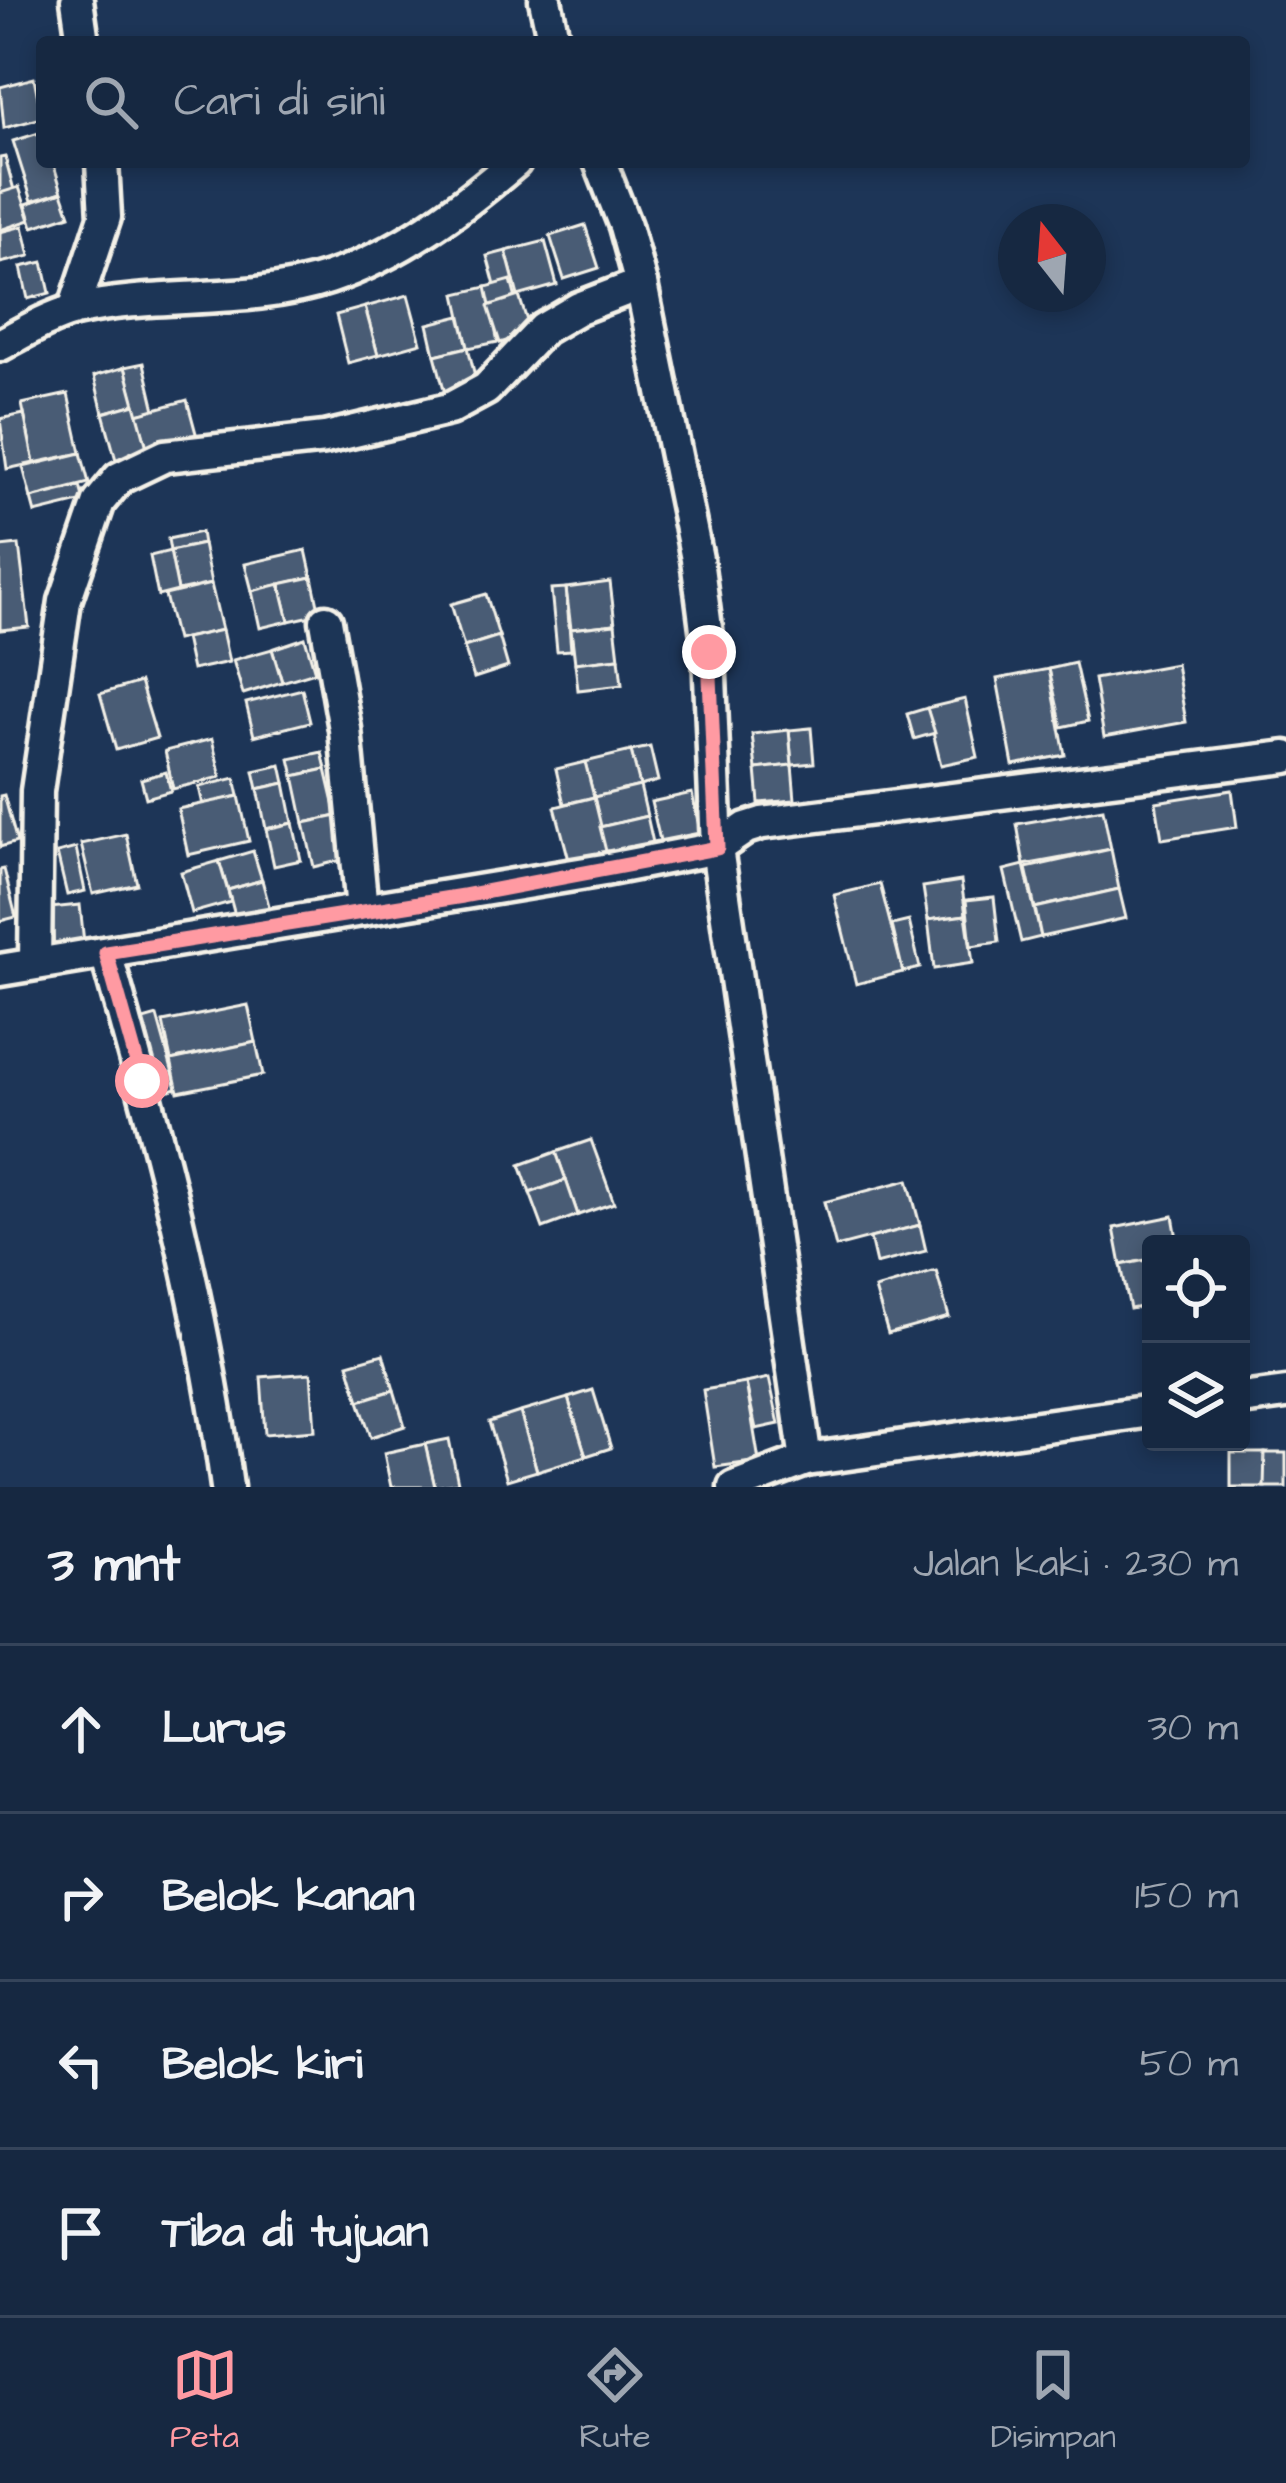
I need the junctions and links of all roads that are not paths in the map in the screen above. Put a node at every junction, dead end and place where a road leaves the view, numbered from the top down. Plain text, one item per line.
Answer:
1 (76, 0) edge
2 (544, 0) edge
3 (82, 36) edge
4 (553, 36) edge
5 (102, 168) edge
6 (508, 168) edge
7 (602, 168) edge
8 (640, 284) junction
9 (74, 310) junction
10 (0, 345) edge
11 (326, 621) dead end
12 (1286, 757) edge
13 (717, 848) junction
14 (362, 910) junction
15 (106, 953) junction
16 (35, 963) junction
17 (0, 970) edge
18 (1286, 1393) edge
19 (1250, 1398) edge
20 (1142, 1412) edge
21 (806, 1460) junction
22 (227, 1487) edge
23 (734, 1487) edge

1 - 3 street
2 - 4 street
5 - 9 street
6 - 9 street
7 - 8 street
8 - 13 street
8 - 16 street
9 - 10 street
11 - 14 street
12 - 13 street
13 - 14 street
13 - 21 street
14 - 15 street
15 - 16 street
15 - 22 street
16 - 17 street
18 - 19 street
20 - 21 street
21 - 23 street

